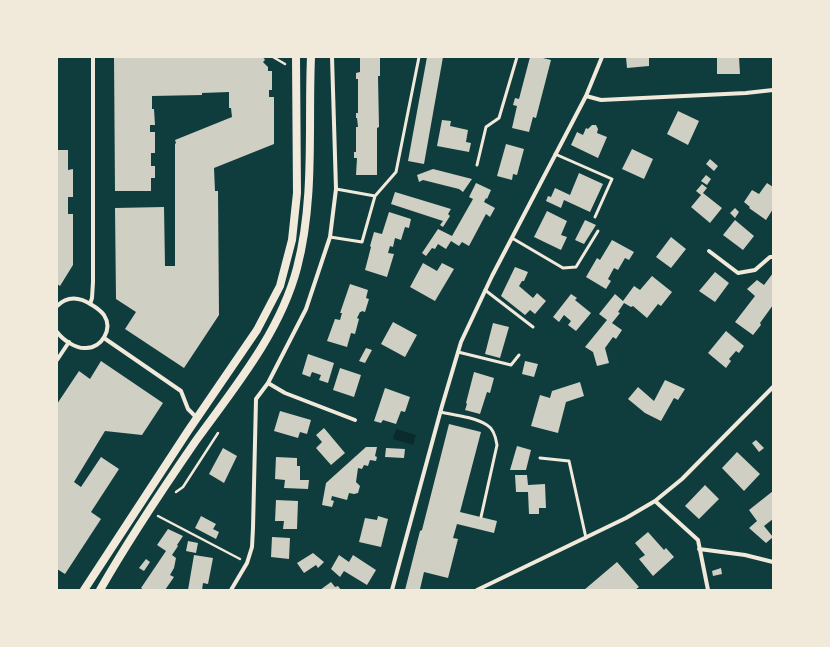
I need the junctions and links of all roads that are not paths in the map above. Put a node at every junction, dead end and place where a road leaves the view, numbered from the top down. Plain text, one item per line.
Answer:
1 (93, 57) edge
2 (296, 57) edge
3 (311, 57) edge
4 (332, 57) edge
5 (419, 57) edge
6 (517, 57) edge
7 (602, 57) edge
8 (773, 90) edge
9 (586, 96) junction
10 (555, 154) junction
11 (477, 165) dead end
12 (336, 189) junction
13 (375, 196) junction
14 (596, 217) dead end
15 (598, 231) dead end
16 (330, 237) junction
17 (512, 238) junction
18 (709, 251) dead end
19 (773, 257) edge
20 (485, 290) junction
21 (90, 304) junction
22 (57, 306) edge
23 (533, 327) dead end
24 (57, 332) edge
25 (104, 338) junction
26 (69, 342) junction
27 (458, 352) junction
28 (519, 355) dead end
29 (57, 360) edge
30 (268, 383) junction
31 (773, 387) edge
32 (440, 412) junction
33 (197, 418) junction
34 (355, 420) dead end
35 (540, 458) dead end
36 (655, 501) junction
37 (481, 517) dead end
38 (586, 538) junction
39 (699, 549) junction
40 (773, 562) edge
41 (84, 590) edge
42 (100, 590) edge
43 (231, 590) edge
44 (392, 590) edge
45 (477, 590) edge
46 (708, 590) edge

1 - 21 street
2 - 33 main road
3 - 42 main road
4 - 12 street
5 - 13 lane
6 - 11 lane
7 - 9 street
8 - 9 street
9 - 10 street
10 - 14 lane
10 - 17 street
12 - 13 lane
12 - 16 street
13 - 16 lane
15 - 17 lane
16 - 30 street
17 - 20 street
18 - 19 street
20 - 23 lane
20 - 27 street
21 - 22 street
21 - 25 street
24 - 26 street
25 - 26 street
25 - 33 street
26 - 29 street
27 - 28 lane
27 - 32 street
30 - 34 street
30 - 43 street
31 - 36 street
32 - 37 lane
32 - 44 street
33 - 41 main road
35 - 38 lane
36 - 38 street
36 - 39 street
38 - 45 street
39 - 40 street
39 - 46 street

